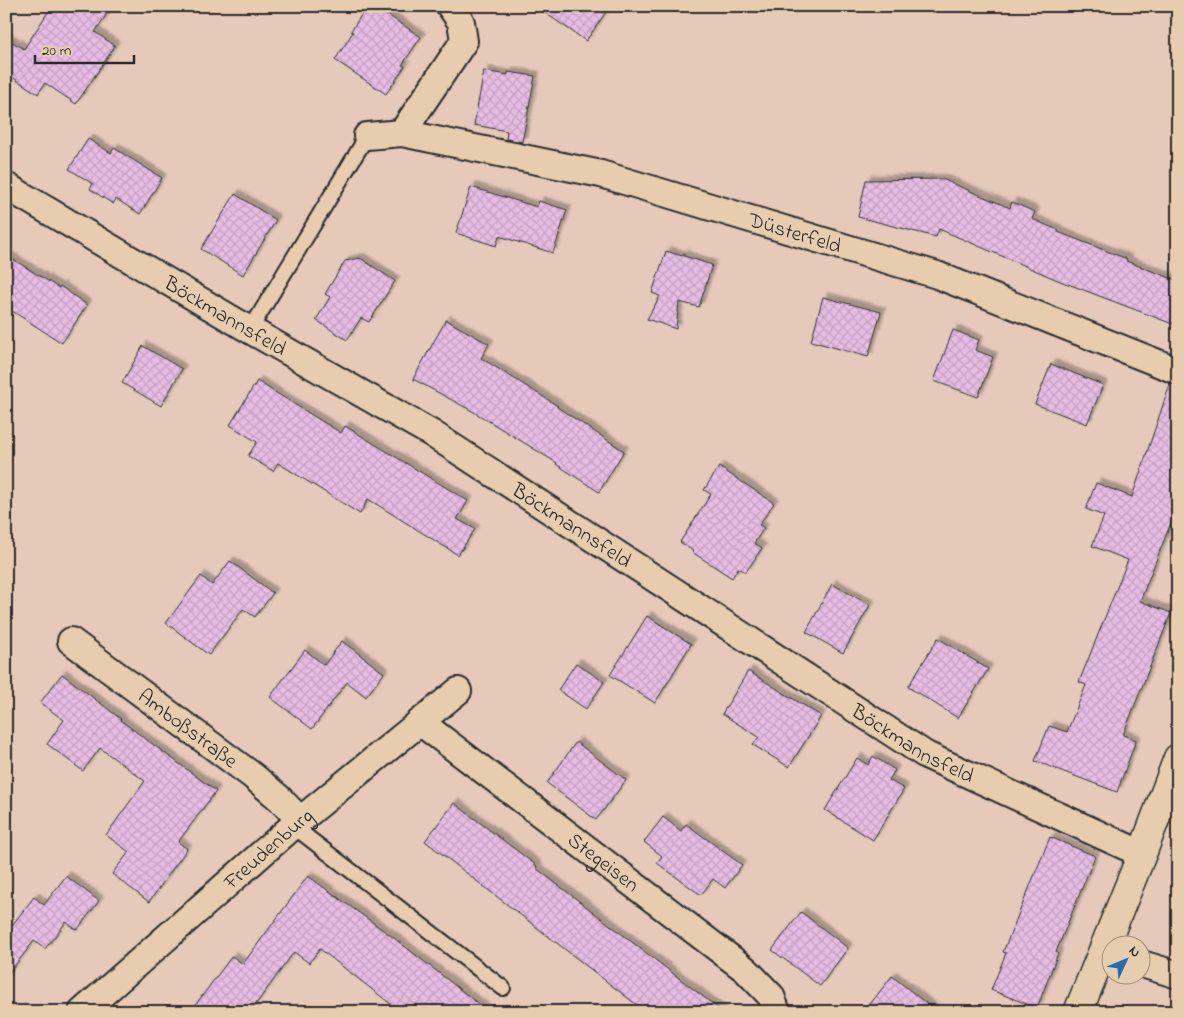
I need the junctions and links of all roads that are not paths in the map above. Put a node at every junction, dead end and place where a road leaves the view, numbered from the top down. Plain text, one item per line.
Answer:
1 (450, 6) edge
2 (402, 133) junction
3 (367, 136) joint
4 (6, 186) edge
5 (250, 330) junction
6 (1178, 371) edge
7 (71, 641) dead end
8 (458, 691) dead end
9 (420, 722) junction
10 (1178, 758) edge
11 (297, 824) junction
12 (1142, 854) junction
13 (1113, 936) edge
14 (1102, 964) edge
15 (1152, 967) edge
16 (1178, 975) edge
17 (503, 988) dead end
18 (82, 1012) edge
19 (777, 1012) edge
20 (1078, 1012) edge

1 - 2 street
2 - 3 street, Düsterfeld
2 - 6 street, Düsterfeld
3 - 5 lane
4 - 5 street, Böckmannsfeld
5 - 12 street, Böckmannsfeld
7 - 11 street, Amboßstraße
8 - 9 street, Freudenburg
9 - 11 street, Freudenburg
9 - 19 street, Stegeisen
10 - 12 main road
11 - 17 lane
11 - 18 street, Freudenburg
12 - 13 main road
14 - 20 main road
15 - 16 street

